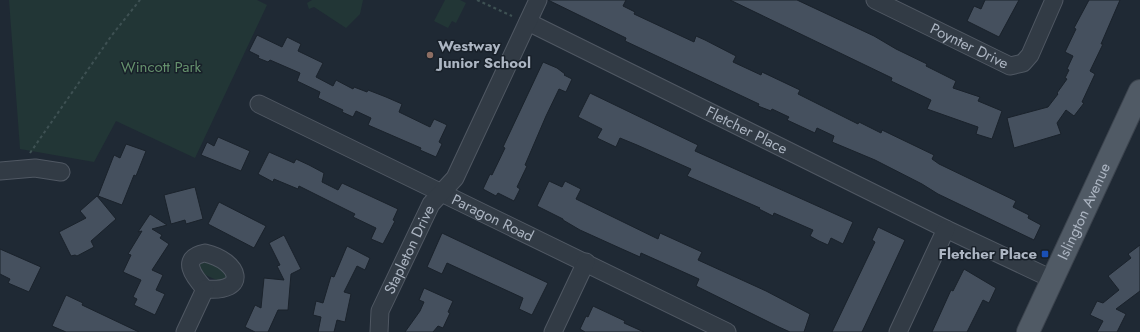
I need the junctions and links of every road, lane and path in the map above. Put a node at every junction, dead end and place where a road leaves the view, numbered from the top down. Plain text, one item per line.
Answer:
1 (140, 0) edge
2 (477, 0) edge
3 (538, 0) edge
4 (876, 0) edge
5 (1054, 0) edge
6 (520, 19) junction
7 (1140, 91) edge
8 (259, 104) dead end
9 (20, 169) junction
10 (0, 171) edge
11 (61, 172) dead end
12 (441, 193) junction
13 (946, 229) junction
14 (586, 262) junction
15 (1052, 279) junction
16 (205, 289) dead end
17 (185, 332) edge
18 (379, 332) edge
19 (553, 332) edge
20 (727, 332) edge
21 (898, 332) edge
22 (1028, 332) edge

1 - 9 path
2 - 6 path
3 - 6 street, Stapleton Drive
4 - 5 street, Poynter Drive
6 - 12 street, Stapleton Drive
6 - 13 street, Fletcher Place
7 - 15 main road, Islington Avenue
8 - 12 street, Paragon Road
9 - 10 street
9 - 11 street
12 - 14 street, Paragon Road
12 - 18 street, Stapleton Drive
13 - 15 street, Fletcher Place
13 - 21 street
14 - 19 street
14 - 20 street, Paragon Road
15 - 22 main road, Islington Avenue
16 - 17 street

